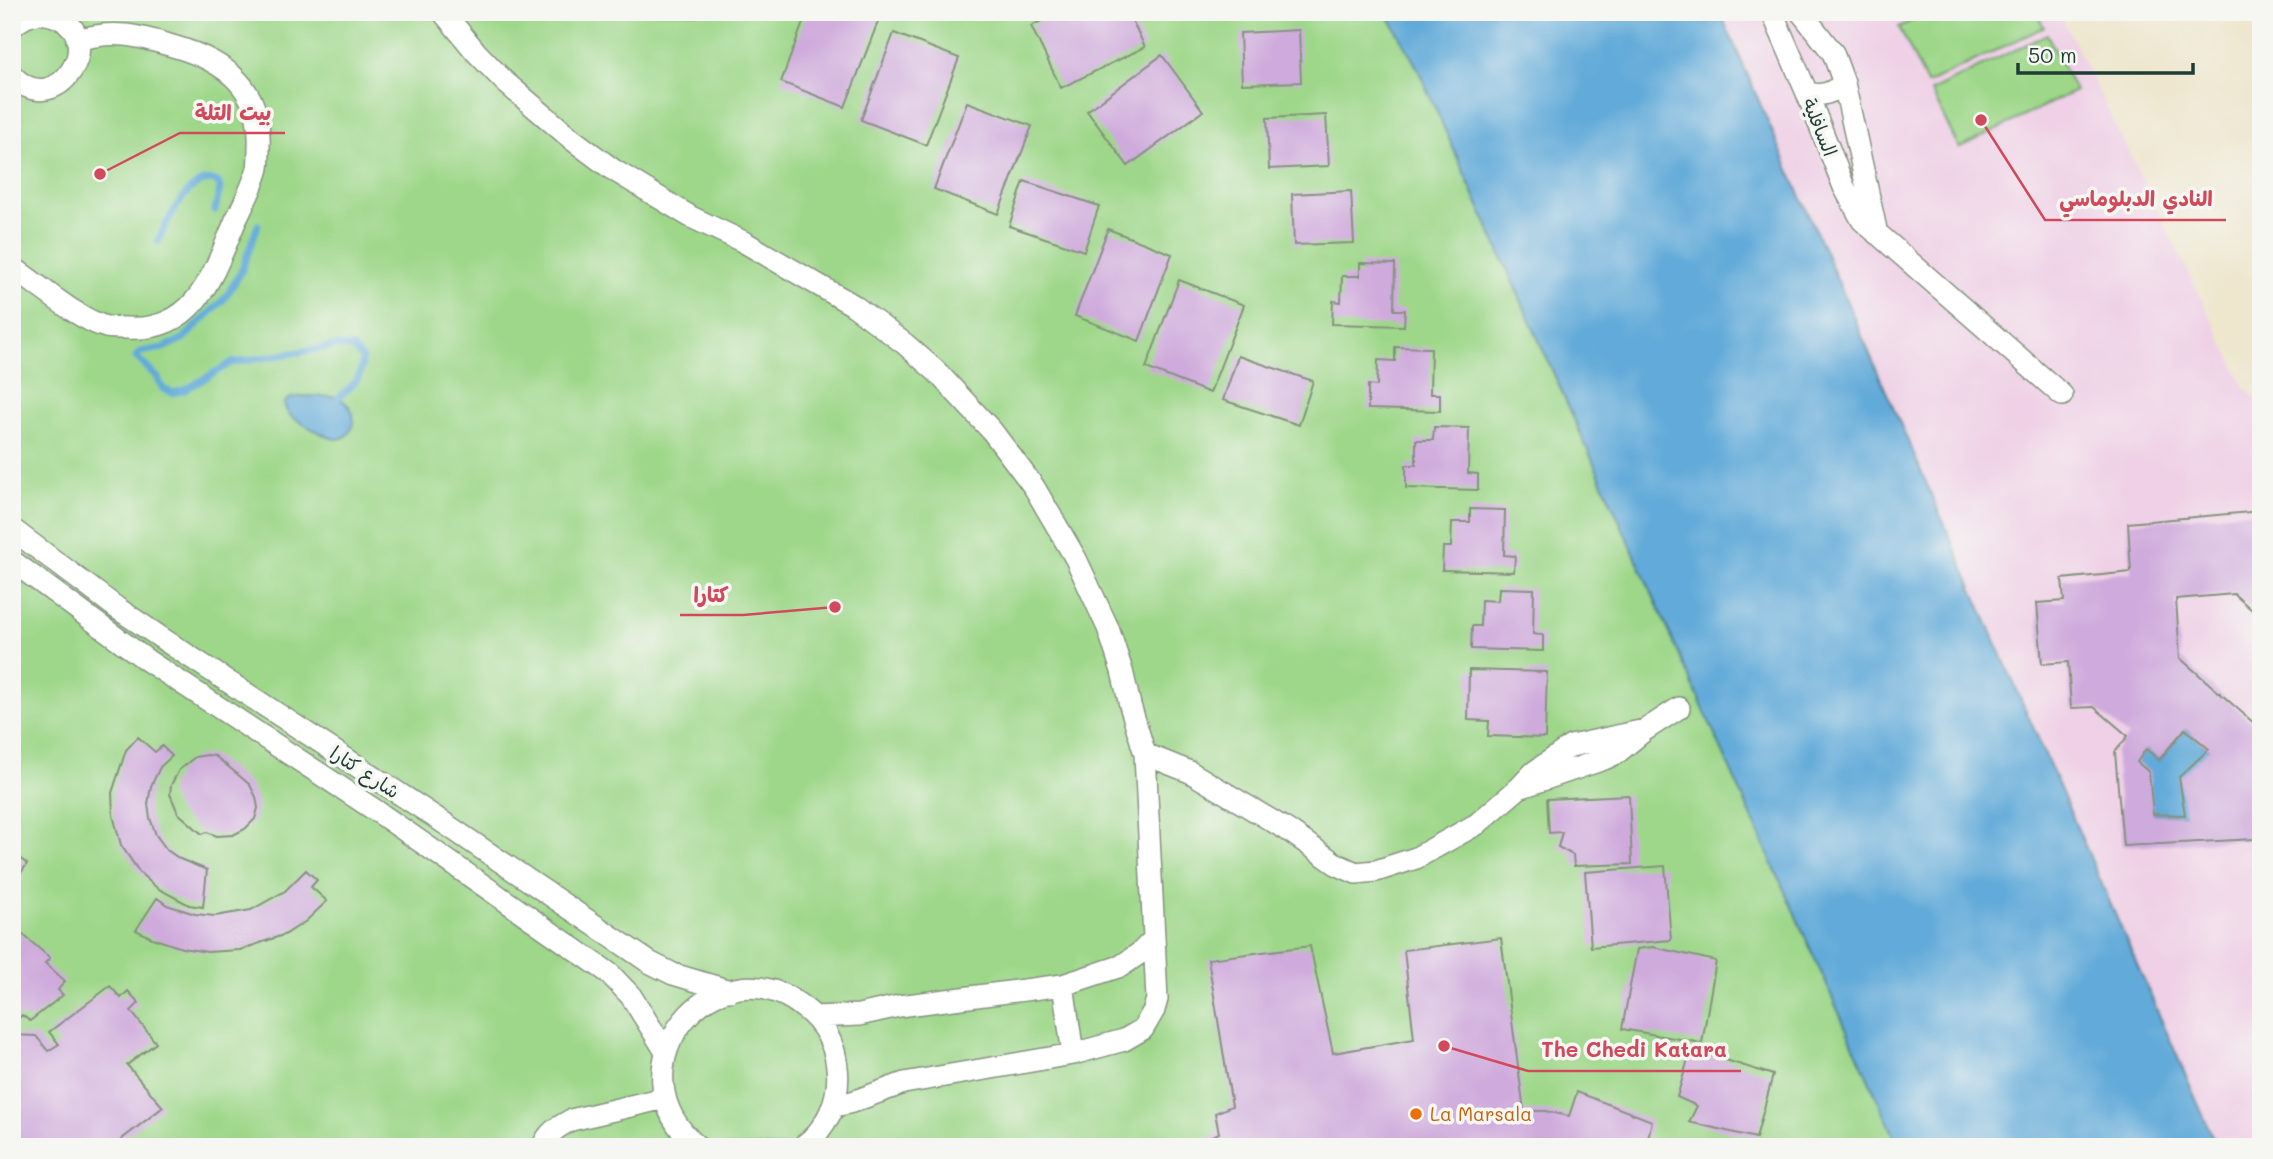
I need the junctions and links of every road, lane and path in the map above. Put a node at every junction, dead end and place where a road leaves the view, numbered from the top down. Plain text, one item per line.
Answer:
1 (443, 12) edge
2 (1772, 12) edge
3 (1801, 12) edge
4 (12, 27) edge
5 (77, 40) junction
6 (12, 75) edge
7 (1844, 83) junction
8 (1807, 93) junction
9 (1877, 236) junction
10 (12, 267) edge
11 (2062, 395) dead end
12 (12, 529) edge
13 (12, 561) edge
14 (1679, 708) dead end
15 (1145, 754) junction
16 (1152, 941) junction
17 (1063, 985) junction
18 (730, 991) junction
19 (815, 1017) junction
20 (666, 1052) junction
21 (1073, 1054) junction
22 (665, 1098) junction
23 (827, 1119) junction
24 (543, 1147) edge
25 (698, 1147) edge
26 (802, 1147) edge

1 - 15 street
2 - 8 street, السافلية
3 - 7 street, السافلية
4 - 5 street
5 - 6 street
5 - 10 street
7 - 8 street
7 - 9 street, السافلية
8 - 9 street, السافلية
9 - 11 street, السافلية
12 - 18 street, شارع كتارا
13 - 20 street, شارع كتارا
14 - 15 street
15 - 16 street
16 - 17 street
16 - 21 street
17 - 19 street
17 - 21 street
18 - 19 street
18 - 20 street
19 - 23 street
20 - 22 street
21 - 23 street
22 - 24 street
22 - 25 street
23 - 26 street

